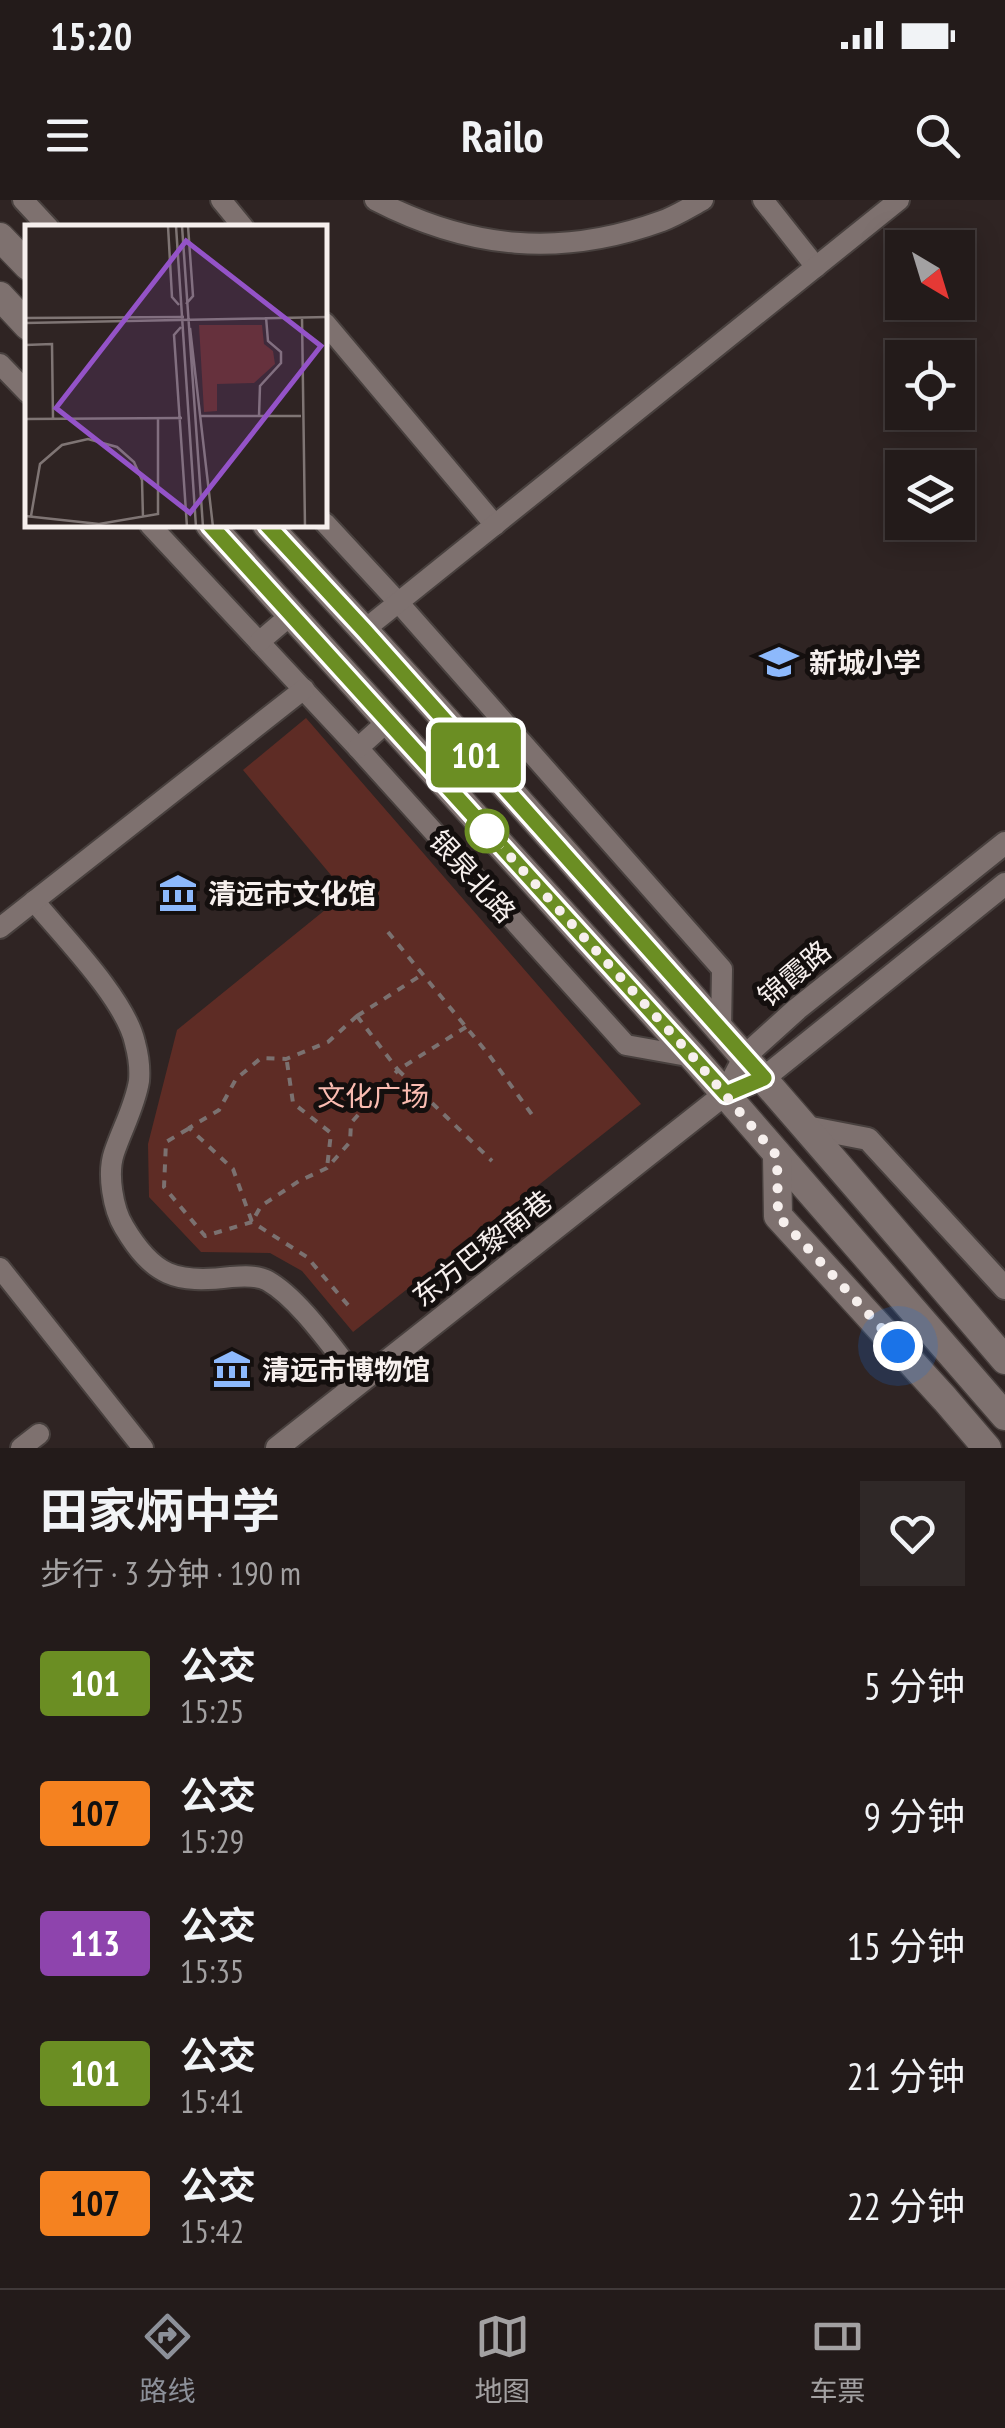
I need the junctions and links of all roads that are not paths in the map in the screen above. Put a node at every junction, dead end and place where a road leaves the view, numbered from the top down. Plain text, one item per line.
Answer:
1 (23, 200) edge
2 (221, 200) edge
3 (375, 200) edge
4 (704, 200) edge
5 (762, 200) edge
6 (900, 200) edge
7 (46, 225) edge
8 (242, 225) edge
9 (0, 237) edge
10 (25, 263) edge
11 (816, 267) junction
12 (0, 296) edge
13 (25, 323) edge
14 (328, 328) edge
15 (0, 364) edge
16 (25, 391) edge
17 (328, 526) edge
18 (495, 526) junction
19 (153, 528) edge
20 (213, 528) edge
21 (270, 528) edge
22 (398, 602) junction
23 (292, 614) junction
24 (364, 630) junction
25 (259, 642) junction
26 (304, 689) junction
27 (388, 721) junction
28 (358, 748) junction
29 (1005, 842) edge
30 (1005, 884) edge
31 (34, 901) junction
32 (0, 928) edge
33 (721, 1030) junction
34 (745, 1056) junction
35 (693, 1057) junction
36 (764, 1078) junction
37 (726, 1094) junction
38 (806, 1127) junction
39 (777, 1156) junction
40 (0, 1268) edge
41 (1005, 1288) edge
42 (1005, 1360) edge
43 (360, 1382) junction
44 (1005, 1416) edge
45 (39, 1434) dead end
46 (21, 1448) edge
47 (144, 1448) edge
48 (277, 1448) edge
49 (987, 1448) edge

1 - 7 street
2 - 8 street
3 - 4 street
5 - 11 street
6 - 11 street
9 - 10 main road
11 - 18 street
12 - 13 main road
14 - 18 street
15 - 16 street
17 - 22 street
18 - 22 street
19 - 25 street, 银泉北路
20 - 23 main road, 银泉北路
21 - 24 main road
22 - 24 street
22 - 33 street
23 - 25 street
23 - 27 main road, 银泉北路
24 - 33 main road
25 - 26 street, 银泉北路
26 - 28 street, 银泉北路
26 - 31 street
27 - 28 street
27 - 35 main road, 银泉北路
28 - 35 street, 银泉北路
29 - 34 street, 锦霞路
30 - 36 street
31 - 32 street
31 - 43 street
33 - 34 main road
34 - 36 main road
34 - 37 street, 锦霞路
35 - 37 main road, 银泉北路
36 - 37 street
36 - 38 main road
37 - 39 main road, 银泉北路
37 - 43 street, 东方巴黎南巷
38 - 41 street
38 - 42 main road
39 - 44 main road, 银泉北路
39 - 49 main road
40 - 47 street
43 - 48 street, 东方巴黎南巷
45 - 46 street

